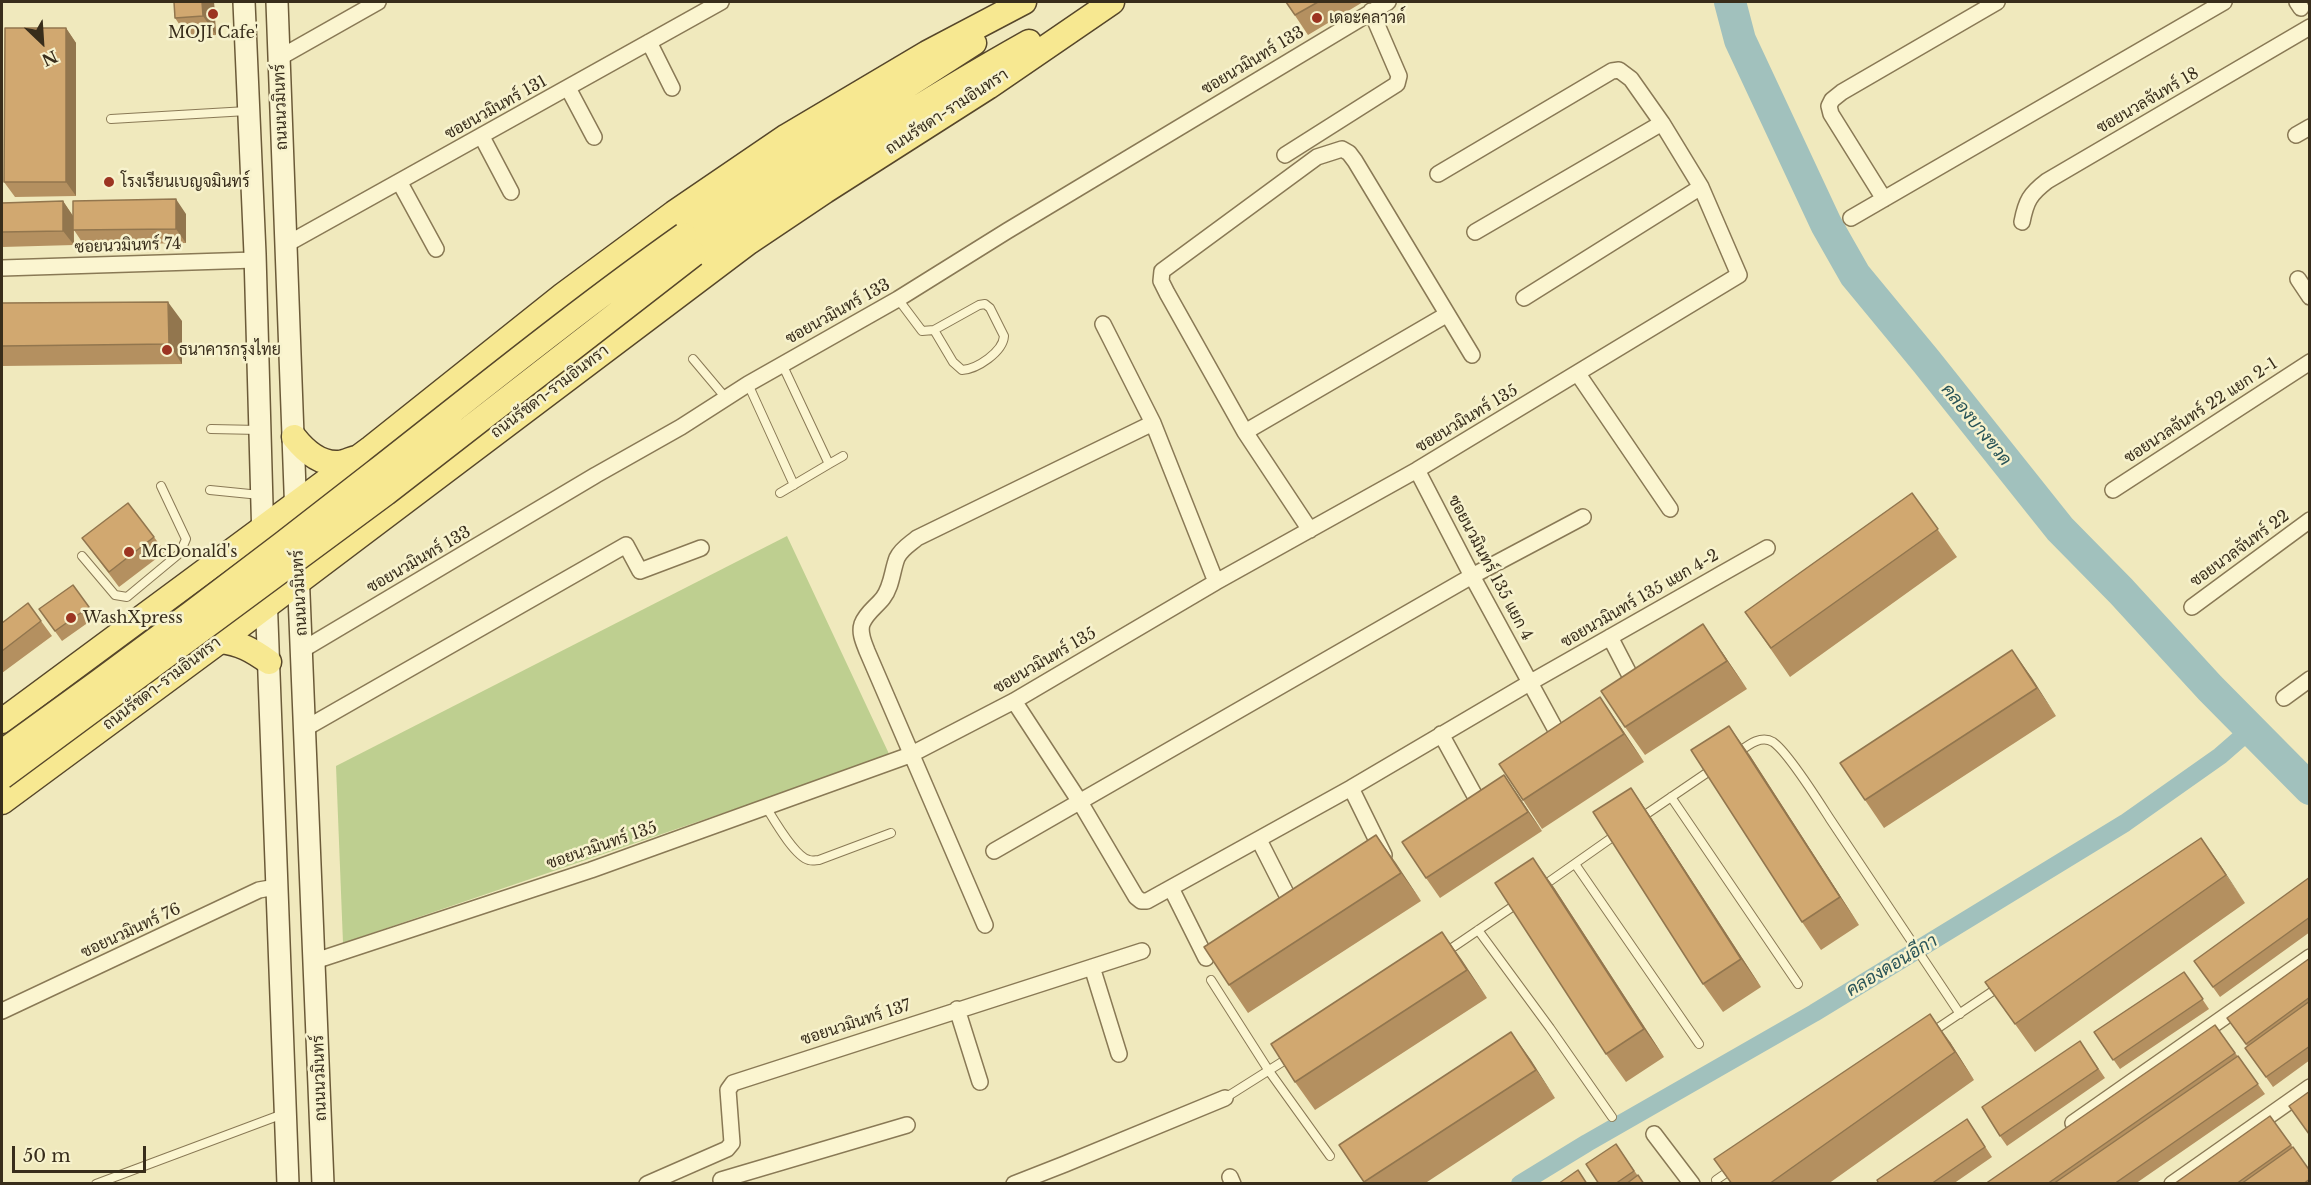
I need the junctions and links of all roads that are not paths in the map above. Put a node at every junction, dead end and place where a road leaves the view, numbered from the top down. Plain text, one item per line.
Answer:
1 (244, 2) edge
2 (277, 2) edge
3 (378, 2) edge
4 (721, 2) edge
5 (1023, 2) edge
6 (1035, 2) edge
7 (1110, 2) edge
8 (1388, 2) edge
9 (1997, 2) edge
10 (2224, 2) edge
11 (1371, 11) junction
12 (2310, 27) edge
13 (649, 42) junction
14 (279, 58) junction
15 (568, 88) junction
16 (672, 88) dead end
17 (249, 111) junction
18 (111, 119) dead end
19 (1662, 123) junction
20 (2310, 127) edge
21 (2296, 135) dead end
22 (482, 137) junction
23 (594, 137) dead end
24 (1285, 155) dead end
25 (1438, 174) dead end
26 (400, 183) junction
27 (1701, 187) junction
28 (511, 192) dead end
29 (1884, 199) junction
30 (1851, 218) dead end
31 (2022, 222) dead end
32 (1475, 232) dead end
33 (287, 244) junction
34 (689, 244) junction
35 (436, 249) dead end
36 (255, 260) junction
37 (2, 268) edge
38 (2298, 279) dead end
39 (2310, 297) edge
40 (1524, 298) dead end
41 (898, 300) junction
42 (1446, 315) junction
43 (1103, 324) dead end
44 (934, 330) junction
45 (1472, 356) dead end
46 (693, 359) dead end
47 (2310, 362) edge
48 (782, 364) junction
49 (1578, 374) junction
50 (748, 384) junction
51 (725, 397) junction
52 (1153, 423) junction
53 (211, 429) dead end
54 (260, 430) junction
55 (1245, 432) junction
56 (294, 437) junction
57 (364, 453) junction
58 (843, 456) dead end
59 (828, 464) junction
60 (1418, 470) junction
61 (794, 485) junction
62 (160, 486) dead end
63 (210, 490) dead end
64 (2113, 490) dead end
65 (780, 493) dead end
66 (262, 495) junction
67 (296, 498) junction
68 (399, 505) junction
69 (1670, 509) dead end
70 (1583, 517) dead end
71 (2310, 520) edge
72 (262, 527) junction
73 (1310, 530) junction
74 (701, 548) dead end
75 (1767, 548) dead end
76 (82, 556) dead end
77 (1472, 576) junction
78 (298, 581) junction
79 (1216, 582) junction
80 (266, 605) junction
81 (2192, 607) dead end
82 (1610, 637) junction
83 (220, 641) junction
84 (302, 650) junction
85 (269, 657) junction
86 (2310, 679) edge
87 (1531, 682) junction
88 (44, 690) junction
89 (1639, 693) edge
90 (2284, 698) dead end
91 (1014, 701) junction
92 (2, 721) edge
93 (306, 728) junction
94 (1441, 734) junction
95 (85, 741) junction
96 (1566, 750) edge
97 (2, 752) edge
98 (910, 755) junction
99 (1726, 760) edge
100 (1717, 766) edge
101 (2, 777) edge
102 (1351, 788) junction
103 (1671, 797) junction
104 (2, 802) edge
105 (1080, 802) junction
106 (766, 807) junction
107 (1481, 807) edge
108 (1632, 824) edge
109 (1623, 830) edge
110 (891, 832) dead end
111 (1259, 840) junction
112 (994, 852) dead end
113 (1386, 860) edge
114 (1575, 864) junction
115 (276, 887) junction
116 (1171, 888) junction
117 (1536, 890) edge
118 (1526, 897) edge
119 (1295, 911) edge
120 (985, 925) dead end
121 (1478, 930) junction
122 (1142, 951) dead end
123 (1438, 957) edge
124 (2310, 957) edge
125 (1206, 958) edge
126 (315, 961) junction
127 (1092, 967) junction
128 (1211, 980) edge
129 (2008, 981) edge
130 (1798, 984) dead end
131 (957, 1009) junction
132 (2, 1011) edge
133 (1960, 1014) junction
134 (1921, 1040) edge
135 (1699, 1044) dead end
136 (1299, 1051) edge
137 (1119, 1054) dead end
138 (1269, 1071) junction
139 (980, 1082) dead end
140 (2310, 1087) edge
141 (1225, 1098) joint
142 (285, 1113) junction
143 (1612, 1118) dead end
144 (907, 1125) dead end
145 (1654, 1134) dead end
146 (2056, 1135) edge
147 (1330, 1156) dead end
148 (713, 1157) junction
149 (1735, 1167) edge
150 (1716, 1180) edge
151 (722, 1182) edge
152 (96, 1184) edge
153 (288, 1184) edge
154 (323, 1184) edge
155 (646, 1184) edge
156 (1014, 1184) edge
157 (1692, 1184) edge
158 (2172, 1184) edge

1 - 17 main road, ถนนนวมินทร์
2 - 14 main road, ถนนนวมินทร์
3 - 14 street
4 - 13 street, ซอยนวมินทร์ 131
5 - 57 main road
6 - 34 main road, ถนนรัชดา-รามอินทรา
7 - 34 main road, ถนนรัชดา-รามอินทรา
7 - 68 main road, ถนนรัชดา-รามอินทรา
8 - 11 street, ซอยนวมินทร์ 133
9 - 29 street
10 - 29 street
11 - 24 street
11 - 41 street, ซอยนวมินทร์ 133
12 - 31 street, ซอยนวลจันทร์ 18
13 - 15 street, ซอยนวมินทร์ 131
13 - 16 street
14 - 33 main road, ถนนนวมินทร์
15 - 22 street, ซอยนวมินทร์ 131
15 - 23 street
17 - 18 lane
17 - 36 main road, ถนนนวมินทร์
19 - 25 street
19 - 27 street
19 - 32 street
20 - 21 street
22 - 26 street, ซอยนวมินทร์ 131
22 - 28 street
26 - 33 street, ซอยนวมินทร์ 131
26 - 35 street
27 - 40 street
27 - 49 street, ซอยนวมินทร์ 135
29 - 30 street
33 - 56 main road, ถนนนวมินทร์
34 - 97 main road, ถนนรัชดา-รามอินทรา, bridge
34 - 101 main road, ถนนรัชดา-รามอินทรา, bridge
36 - 37 street, ซอยนวมินทร์ 74
36 - 54 main road, ถนนนวมินทร์
38 - 39 street
41 - 44 lane
41 - 48 street, ซอยนวมินทร์ 133
42 - 45 street
42 - 55 street
42 - 55 street
43 - 52 street
44 - 44 lane
46 - 51 lane
47 - 64 street, ซอยนวลจันทร์ 22 แยก 2-1
48 - 50 street, ซอยนวมินทร์ 133
48 - 59 lane
49 - 60 street, ซอยนวมินทร์ 135
49 - 69 street
50 - 51 street, ซอยนวมินทร์ 133
50 - 61 lane
51 - 84 street, ซอยนวมินทร์ 133
52 - 79 street
52 - 98 street
53 - 54 lane
54 - 66 main road, ถนนนวมินทร์
55 - 73 street
56 - 57 main road
56 - 67 main road, ถนนนวมินทร์
57 - 67 main road
57 - 68 main road
58 - 59 lane
59 - 61 lane
60 - 73 street, ซอยนวมินทร์ 135
60 - 77 street, ซอยนวมินทร์ 135 แยก 4
61 - 65 lane
62 - 76 lane
63 - 66 lane
66 - 67 main road
66 - 72 main road, ถนนนวมินทร์
67 - 72 main road
67 - 78 main road, ถนนนวมินทร์
68 - 78 main road, ถนนรัชดา-รามอินทรา
70 - 77 street
71 - 81 street, ซอยนวลจันทร์ 22
72 - 80 main road, ถนนนวมินทร์
72 - 88 main road
73 - 79 street, ซอยนวมินทร์ 135
74 - 93 street
75 - 82 street, ซอยนวมินทร์ 135 แยก 4-2
77 - 87 street, ซอยนวมินทร์ 135 แยก 4
77 - 105 street
78 - 80 main road, ถนนรัชดา-รามอินทรา
78 - 84 main road, ถนนนวมินทร์
79 - 91 street, ซอยนวมินทร์ 135
80 - 83 main road, ถนนรัชดา-รามอินทรา
80 - 85 main road, ถนนนวมินทร์
82 - 87 street, ซอยนวมินทร์ 135 แยก 4-2
82 - 89 street
83 - 85 main road
83 - 95 main road, ถนนรัชดา-รามอินทรา
84 - 85 main road
84 - 93 main road, ถนนนวมินทร์
85 - 115 main road, ถนนนวมินทร์
86 - 90 street
87 - 94 street, ซอยนวมินทร์ 135 แยก 4-2
87 - 96 street, ซอยนวมินทร์ 135 แยก 4
88 - 92 main road
88 - 95 main road
91 - 98 street, ซอยนวมินทร์ 135
91 - 105 street, ซอยนวมินทร์ 135 แยก 4-2
93 - 126 main road, ถนนนวมินทร์
94 - 102 street, ซอยนวมินทร์ 135 แยก 4-2
94 - 107 street
95 - 104 main road, ถนนรัชดา-รามอินทรา
98 - 106 street, ซอยนวมินทร์ 135
98 - 120 street
99 - 133 lane
100 - 103 lane
102 - 111 street, ซอยนวมินทร์ 135 แยก 4-2
102 - 113 street
103 - 108 lane
103 - 130 lane
105 - 112 street
105 - 116 street, ซอยนวมินทร์ 135 แยก 4-2
106 - 110 lane
106 - 126 street, ซอยนวมินทร์ 135
109 - 114 lane
111 - 116 street, ซอยนวมินทร์ 135 แยก 4-2
111 - 119 street
114 - 117 lane
114 - 135 lane
115 - 132 street, ซอยนวมินทร์ 76
115 - 142 main road, ถนนนวมินทร์
116 - 125 street
118 - 121 lane
121 - 123 lane
121 - 143 lane
122 - 127 street, ซอยนวมินทร์ 137
124 - 146 street
126 - 154 main road, ถนนนวมินทร์
127 - 131 street, ซอยนวมินทร์ 137
127 - 137 street
128 - 138 lane
129 - 133 lane
131 - 139 street
131 - 148 street, ซอยนวมินทร์ 137
133 - 134 lane
136 - 138 lane
138 - 141 lane
138 - 147 lane
140 - 158 street
141 - 156 street
142 - 152 lane
142 - 153 main road, ถนนนวมินทร์
144 - 151 street
145 - 157 street
148 - 151 street
148 - 155 street, ซอยนวมินทร์ 137
149 - 150 lane

